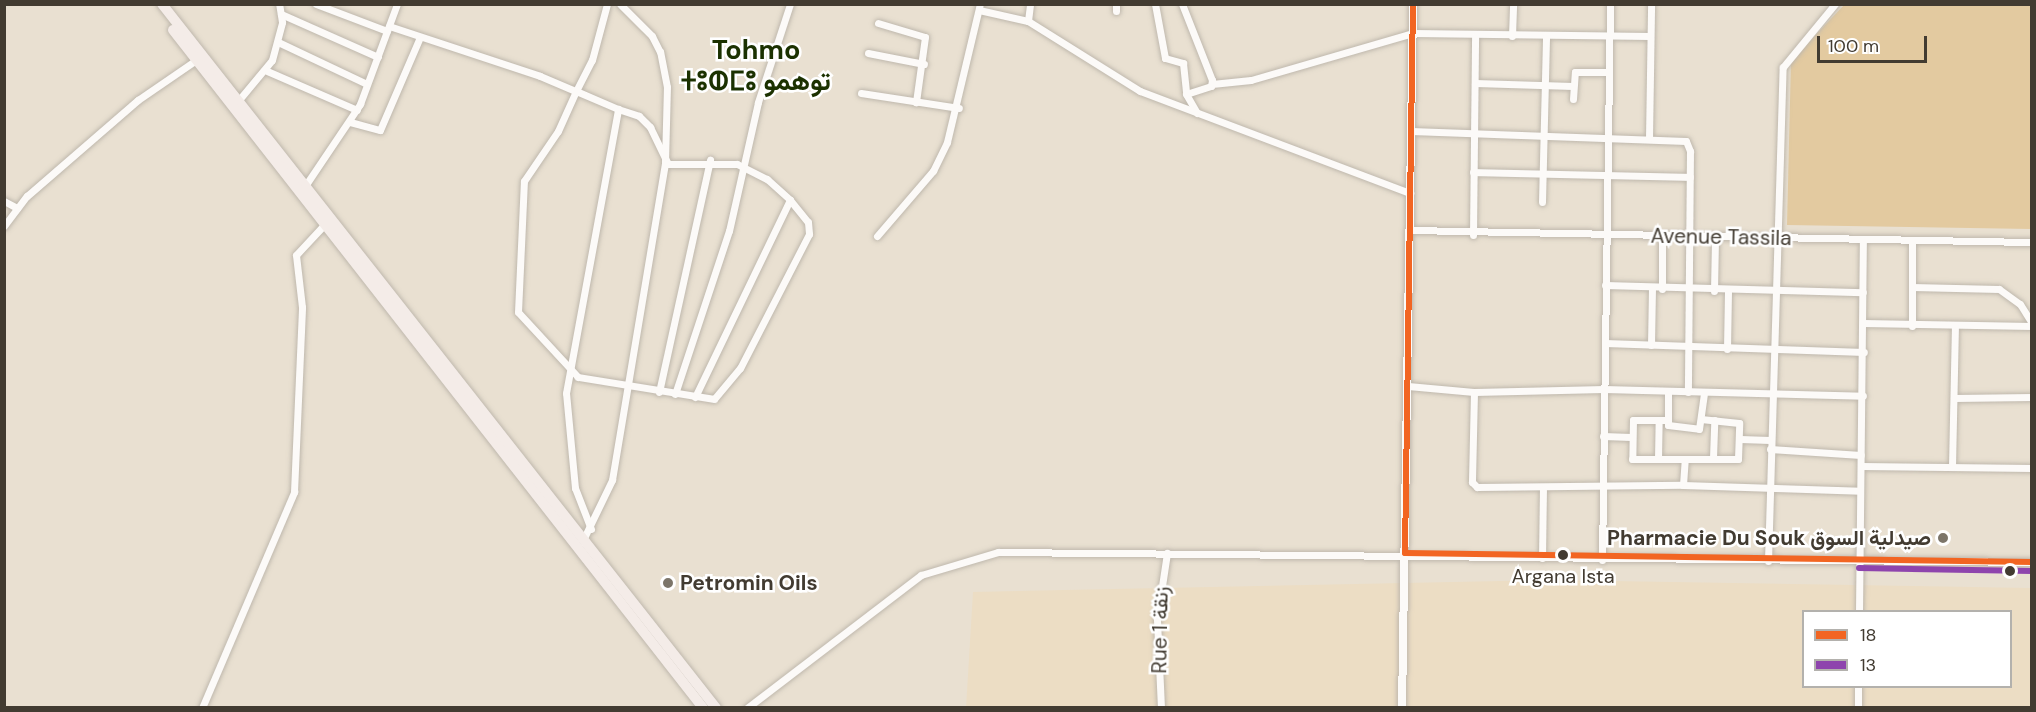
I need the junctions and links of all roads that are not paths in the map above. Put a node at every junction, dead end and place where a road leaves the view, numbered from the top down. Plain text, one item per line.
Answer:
1 (153, 4) edge
2 (162, 4) edge
3 (279, 4) edge
4 (316, 4) edge
5 (397, 4) edge
6 (608, 4) edge
7 (620, 4) edge
8 (790, 4) edge
9 (1030, 4) edge
10 (1155, 4) edge
11 (1182, 4) edge
12 (1413, 4) edge
13 (1513, 4) edge
14 (1610, 4) edge
15 (1651, 4) edge
16 (1835, 4) edge
17 (980, 7) edge
18 (281, 14) junction
19 (1028, 21) junction
20 (878, 23) dead end
21 (388, 28) junction
22 (1413, 33) junction
23 (1475, 36) junction
24 (1512, 36) junction
25 (1546, 36) junction
26 (1609, 36) junction
27 (1650, 36) junction
28 (420, 37) junction
29 (278, 42) junction
30 (868, 53) dead end
31 (378, 57) junction
32 (196, 60) junction
33 (924, 64) junction
34 (267, 71) junction
35 (1608, 72) junction
36 (1475, 83) junction
37 (367, 84) junction
38 (1212, 84) junction
39 (1546, 84) junction
40 (1573, 86) junction
41 (576, 92) junction
42 (861, 93) dead end
43 (1186, 94) junction
44 (1574, 99) dead end
45 (238, 101) junction
46 (916, 102) junction
47 (959, 108) junction
48 (618, 109) junction
49 (357, 110) junction
50 (1197, 113) junction
51 (350, 122) junction
52 (1411, 130) junction
53 (1474, 136) junction
54 (1543, 136) junction
55 (1607, 137) junction
56 (1649, 138) junction
57 (710, 160) junction
58 (665, 162) junction
59 (744, 167) junction
60 (1473, 172) junction
61 (1543, 172) junction
62 (1607, 173) junction
63 (1689, 177) junction
64 (306, 186) junction
65 (1410, 193) junction
66 (790, 200) junction
67 (4, 201) edge
68 (1542, 202) dead end
69 (17, 208) junction
70 (4, 226) edge
71 (323, 226) junction
72 (1410, 231) junction
73 (1606, 232) junction
74 (1473, 235) junction
75 (878, 236) dead end
76 (1662, 237) junction
77 (1689, 237) junction
78 (1715, 237) junction
79 (1777, 239) junction
80 (1863, 239) junction
81 (1912, 240) junction
82 (2031, 242) edge
83 (1605, 285) junction
84 (1912, 287) junction
85 (1652, 288) junction
86 (1662, 289) junction
87 (1689, 289) junction
88 (1714, 291) junction
89 (1728, 292) junction
90 (1774, 292) junction
91 (1863, 292) junction
92 (1863, 323) junction
93 (2031, 325) edge
94 (1912, 326) junction
95 (1955, 326) junction
96 (1605, 343) junction
97 (1651, 345) junction
98 (1689, 347) junction
99 (1726, 350) junction
100 (1773, 350) junction
101 (1863, 352) junction
102 (568, 369) junction
103 (1408, 386) junction
104 (628, 387) junction
105 (1604, 389) junction
106 (659, 392) junction
107 (1474, 392) junction
108 (1668, 392) junction
109 (1688, 392) junction
110 (1704, 392) junction
111 (1771, 392) junction
112 (675, 394) junction
113 (1863, 396) junction
114 (695, 397) junction
115 (2031, 397) edge
116 (1953, 398) junction
117 (1703, 419) junction
118 (1663, 420) junction
119 (1714, 420) junction
120 (1603, 436) junction
121 (1631, 437) junction
122 (1740, 439) junction
123 (1770, 440) junction
124 (1770, 449) junction
125 (1861, 455) junction
126 (1713, 458) junction
127 (1658, 459) junction
128 (1684, 459) junction
129 (1861, 466) junction
130 (1952, 467) junction
131 (2031, 468) edge
132 (1683, 485) junction
133 (1603, 486) junction
134 (1544, 489) junction
135 (1768, 489) junction
136 (1860, 491) junction
137 (591, 529) junction
138 (583, 540) junction
139 (1167, 553) junction
140 (1405, 553) junction
141 (1542, 558) junction
142 (1859, 559) junction
143 (1602, 560) junction
144 (1768, 561) junction
145 (2031, 562) edge
146 (1859, 610) edge
147 (1858, 688) edge
148 (202, 708) edge
149 (703, 708) edge
150 (716, 708) edge
151 (747, 708) edge
152 (1161, 708) edge
153 (1402, 708) edge
154 (1858, 708) edge

1 - 32 highway
2 - 45 highway
3 - 18 street
4 - 21 street
5 - 21 street
6 - 41 street
7 - 58 street
8 - 59 street
9 - 19 street
10 - 43 street
11 - 38 street
12 - 22 street
13 - 24 street
14 - 26 street
15 - 27 street
16 - 79 street
17 - 19 street
17 - 47 street
18 - 29 street
18 - 31 street
19 - 50 street
20 - 33 street
21 - 28 street
21 - 31 street
22 - 23 street
22 - 38 street
22 - 52 street
23 - 24 street
23 - 36 street
24 - 25 street
25 - 26 street
25 - 39 street
26 - 27 street
26 - 35 street
27 - 56 street
28 - 41 street
28 - 51 street
29 - 34 street
29 - 37 street
30 - 33 street
31 - 37 street
32 - 69 street
32 - 71 highway
33 - 46 street
34 - 45 street
34 - 49 street
35 - 40 street
35 - 55 street
36 - 39 street
36 - 53 street
37 - 49 street
38 - 43 street
39 - 40 street
39 - 54 street
40 - 44 street
41 - 48 street
41 - 102 street
42 - 46 street
43 - 50 street
45 - 64 highway
46 - 47 street
47 - 75 street
48 - 58 street
48 - 102 street
49 - 51 street
50 - 65 street
51 - 64 street
52 - 53 street
52 - 65 street
53 - 54 street
53 - 60 street
54 - 55 street
54 - 61 street
55 - 56 street
55 - 62 street
56 - 63 street
57 - 58 street
57 - 59 street
57 - 106 street
58 - 104 street
59 - 66 street
59 - 112 street
60 - 61 street
60 - 74 street
61 - 62 street
61 - 68 street
62 - 63 street
62 - 73 street
63 - 77 street
64 - 138 highway
65 - 72 street
66 - 114 street
66 - 114 street
67 - 69 street
69 - 70 street
71 - 148 street
71 - 149 highway
72 - 74 street, Avenue Tassila
72 - 103 street
73 - 74 street, Avenue Tassila
73 - 76 street, Avenue Tassila
73 - 83 street
76 - 77 street, Avenue Tassila
76 - 86 street
77 - 78 street, Avenue Tassila
77 - 87 street
78 - 79 street, Avenue Tassila
78 - 88 street
79 - 80 street, Avenue Tassila
79 - 90 street
80 - 81 street, Avenue Tassila
80 - 91 street
81 - 82 street, Avenue Tassila
81 - 84 street
83 - 85 street
83 - 96 street
84 - 93 street
84 - 94 street
85 - 86 street
85 - 97 street
86 - 87 street
87 - 88 street
87 - 98 street
88 - 89 street
89 - 90 street
89 - 99 street
90 - 91 street
90 - 100 street
91 - 92 street
92 - 94 street
92 - 101 street
93 - 95 street
94 - 95 street
95 - 116 street
96 - 97 street
96 - 105 street
97 - 98 street
98 - 99 street
98 - 109 street
99 - 100 street
100 - 101 street
100 - 111 street
101 - 113 street
102 - 104 street
102 - 137 street
103 - 107 street
103 - 140 street
104 - 106 street
104 - 137 street
105 - 107 street
105 - 108 street
105 - 120 street
106 - 112 street
107 - 134 street
108 - 109 street
108 - 118 street
109 - 110 street
110 - 111 street
110 - 117 street
111 - 113 street
111 - 123 street
112 - 114 street
113 - 125 street
115 - 116 street
116 - 130 street
117 - 118 street
117 - 119 street
118 - 121 street
118 - 127 street
119 - 122 street
119 - 126 street
120 - 121 street
120 - 133 street
121 - 127 street
122 - 123 street
122 - 126 street
123 - 124 street
124 - 125 street
124 - 135 street
125 - 129 street
126 - 128 street
127 - 128 street
128 - 132 street
129 - 130 street
129 - 136 street
130 - 131 street
132 - 133 street
132 - 135 street
133 - 134 street
133 - 143 street
134 - 141 street
135 - 136 street
135 - 144 street
136 - 142 street
137 - 138 street
138 - 150 highway
139 - 140 street
139 - 151 street
139 - 152 street, Rue 1 زنقة
140 - 141 street
140 - 153 street
141 - 143 street
142 - 144 street
142 - 145 street
142 - 146 street
143 - 144 street
147 - 154 street

